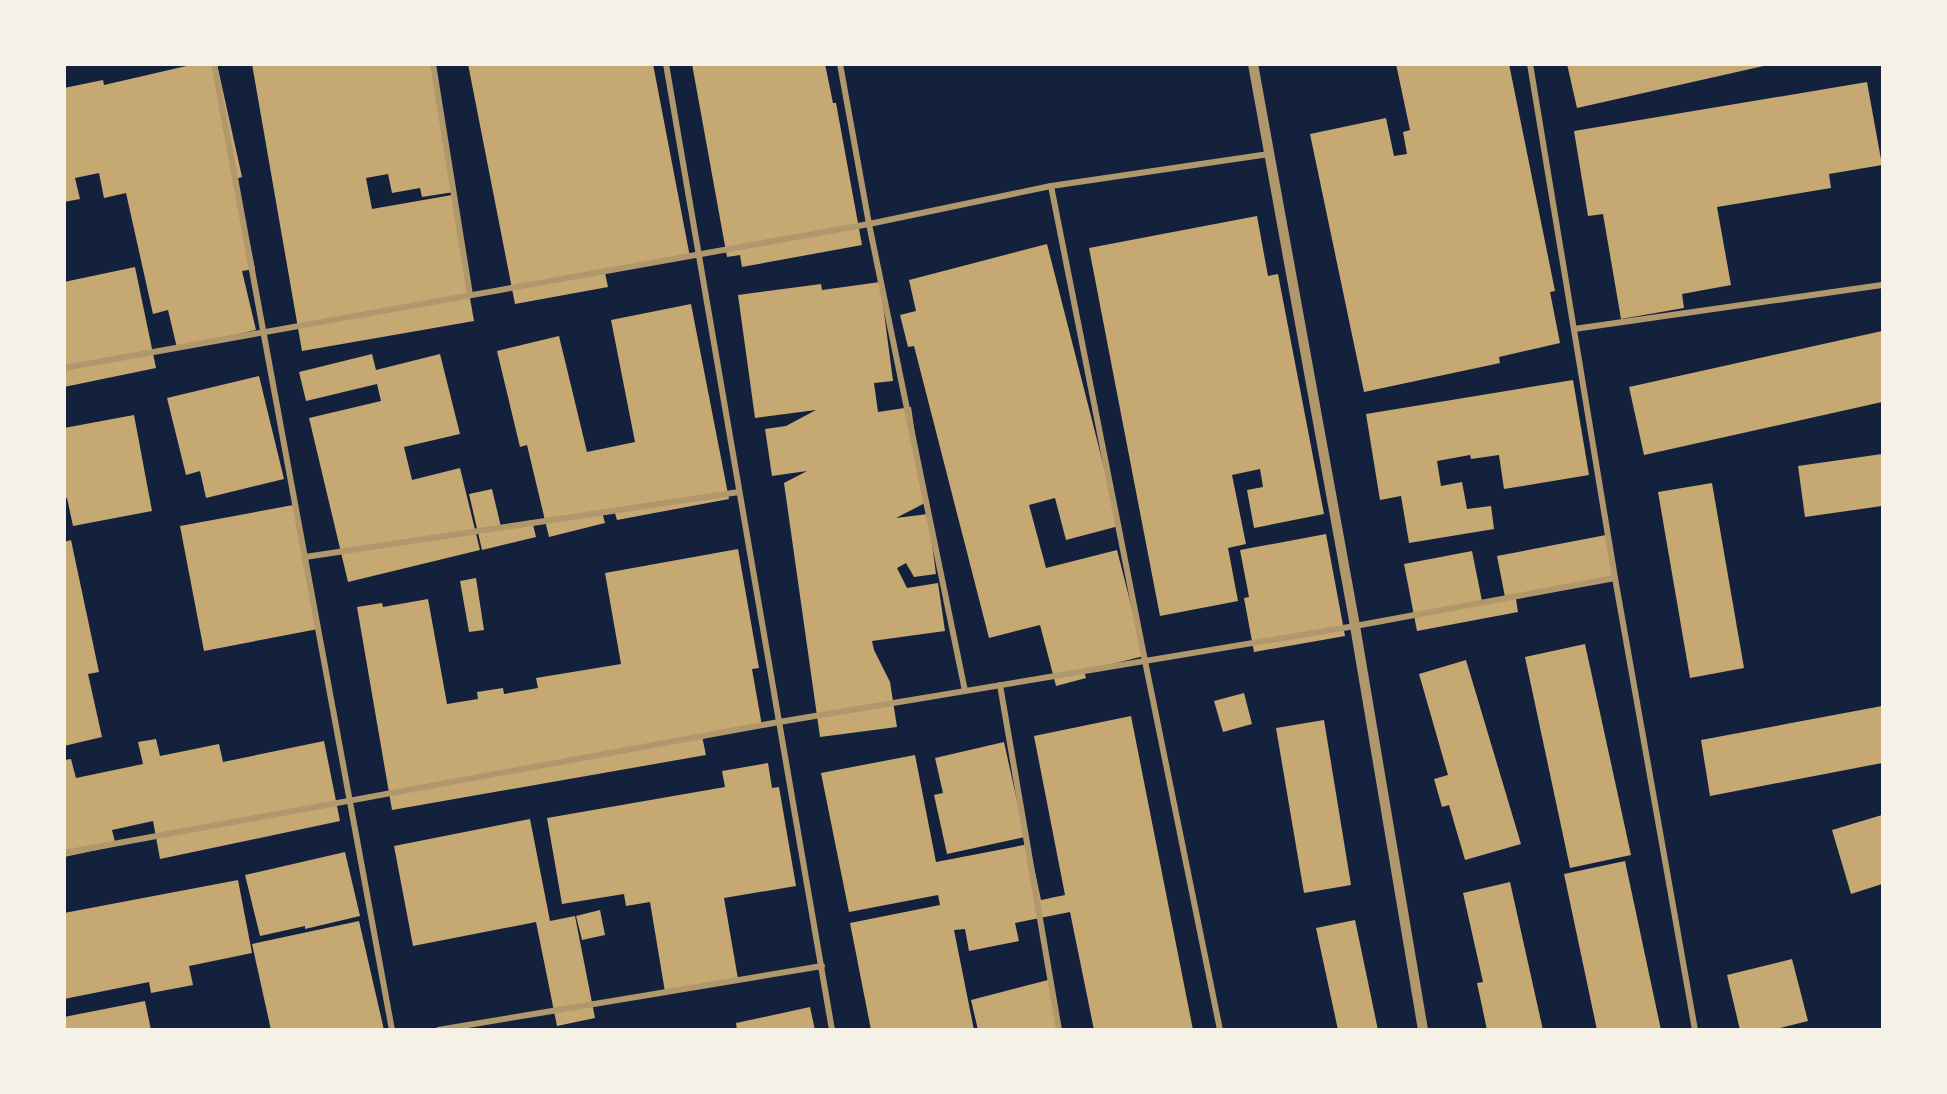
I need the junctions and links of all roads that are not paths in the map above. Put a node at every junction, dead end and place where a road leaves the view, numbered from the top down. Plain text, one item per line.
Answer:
1 (214, 64) edge
2 (433, 64) edge
3 (666, 64) edge
4 (840, 64) edge
5 (1253, 64) edge
6 (1530, 64) edge
7 (1269, 154) junction
8 (1052, 186) junction
9 (869, 224) junction
10 (698, 254) junction
11 (1882, 285) edge
12 (470, 295) junction
13 (1574, 330) junction
14 (263, 332) junction
15 (64, 368) edge
16 (739, 492) junction
17 (305, 557) junction
18 (1615, 578) junction
19 (1355, 626) junction
20 (1145, 661) junction
21 (1000, 685) junction
22 (965, 691) junction
23 (779, 722) junction
24 (350, 801) junction
25 (64, 854) edge
26 (822, 966) junction
27 (392, 1029) edge
28 (438, 1029) edge
29 (832, 1029) edge
30 (1059, 1029) edge
31 (1220, 1029) edge
32 (1423, 1029) edge
33 (1695, 1029) edge

1 - 14 street
2 - 12 street
3 - 10 street
4 - 9 street
5 - 7 street
6 - 13 street
7 - 8 street
7 - 19 street
8 - 9 street
8 - 20 street
9 - 10 street
9 - 22 street
10 - 12 street
10 - 16 street
11 - 13 street
12 - 14 street
13 - 18 street
14 - 15 street
14 - 17 street
16 - 17 street
16 - 23 street
17 - 24 street
18 - 19 street
18 - 33 street
19 - 20 street
19 - 32 street
20 - 21 street
20 - 31 street
21 - 22 street
21 - 30 street
22 - 23 street
23 - 24 street
23 - 26 street
24 - 25 street
24 - 27 street
26 - 28 street
26 - 29 street

